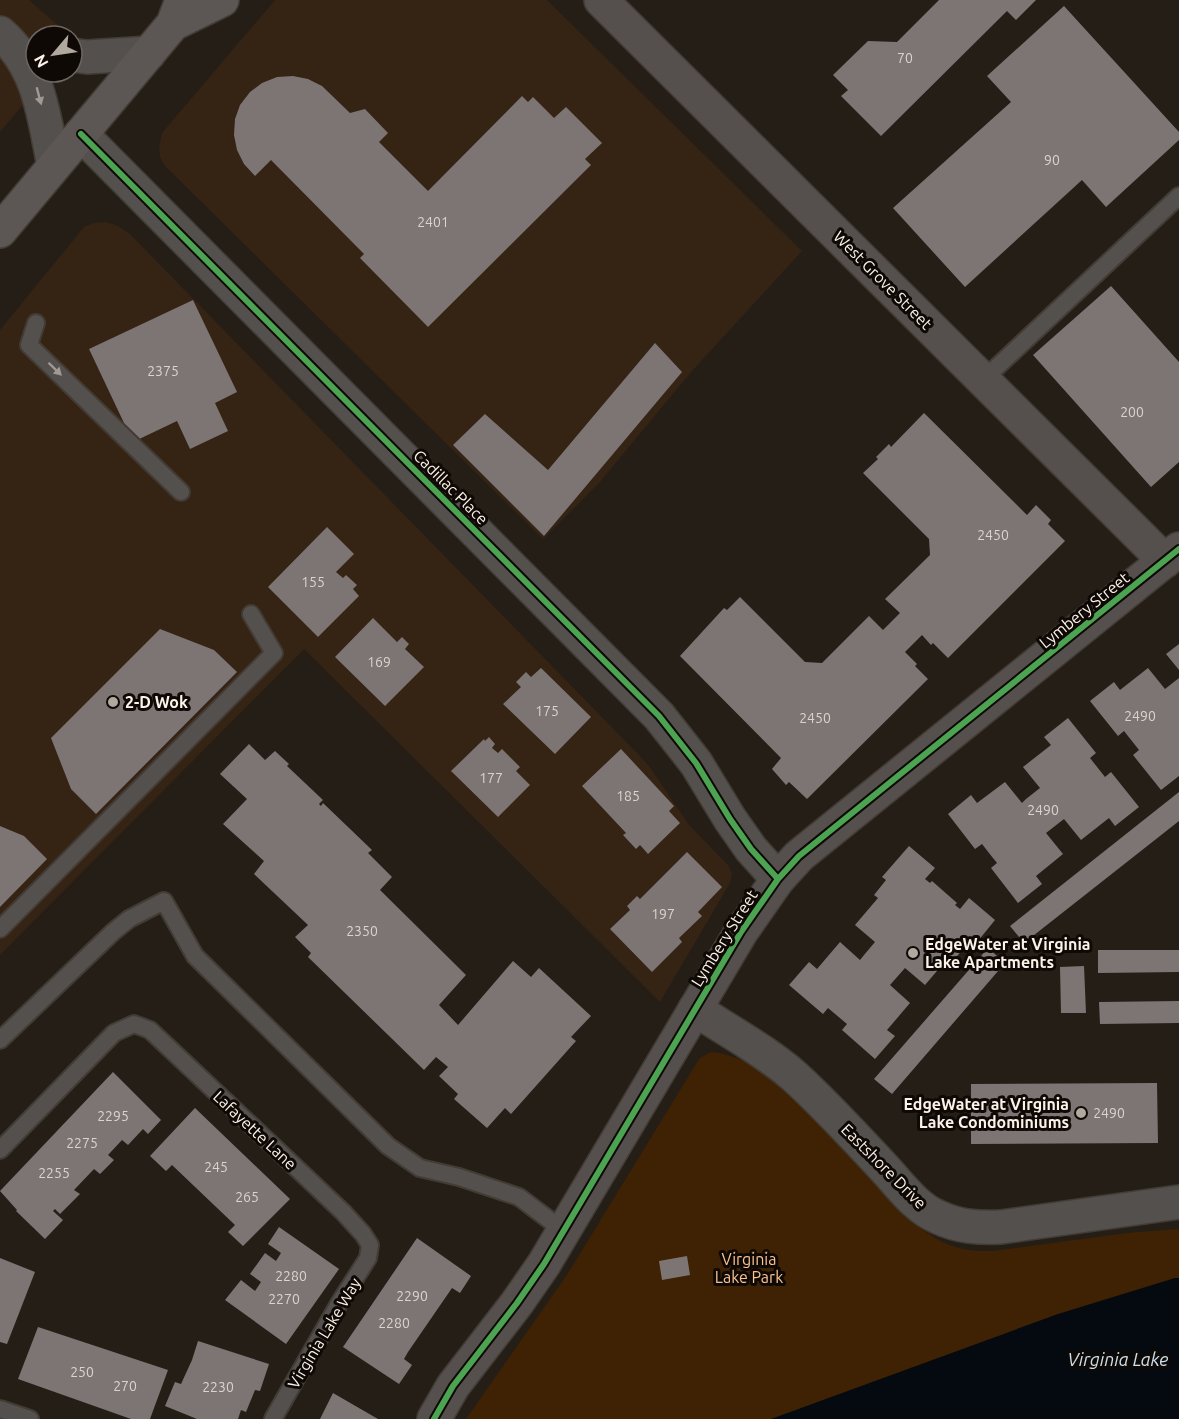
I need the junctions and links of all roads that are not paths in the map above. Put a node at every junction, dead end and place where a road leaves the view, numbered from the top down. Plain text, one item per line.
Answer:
1 (222, 0) edge
2 (601, 0) edge
3 (178, 12) edge
4 (16, 42) edge
5 (149, 53) junction
6 (84, 57) edge
7 (81, 134) junction
8 (54, 166) junction
9 (1179, 196) edge
10 (0, 231) edge
11 (36, 323) dead end
12 (983, 380) junction
13 (181, 492) dead end
14 (1172, 555) edge
15 (250, 614) dead end
16 (778, 879) junction
17 (0, 929) edge
18 (695, 1009) junction
19 (0, 1040) edge
20 (0, 1150) edge
21 (1179, 1202) edge
22 (564, 1231) junction
23 (370, 1245) joint
24 (0, 1409) edge
25 (30, 1419) edge
26 (273, 1419) edge
27 (434, 1419) edge

1 - 3 main road
2 - 12 street, West Grove Street
3 - 5 main road
4 -> 8 street
5 - 6 street
5 - 7 main road
7 - 8 main road
7 - 16 street, Cadillac Place
8 - 10 main road
9 - 12 lane
11 -> 13 lane
12 - 14 street, West Grove Street
14 - 16 street, Lymbery Street
15 - 17 lane
16 - 18 street, Lymbery Street
18 - 21 street, Eastshore Drive
18 - 22 street, Lymbery Street
19 - 22 lane
20 - 23 lane, Lafayette Lane
22 - 27 street, Lymbery Street
23 - 26 lane, Virginia Lake Way
24 - 25 lane

